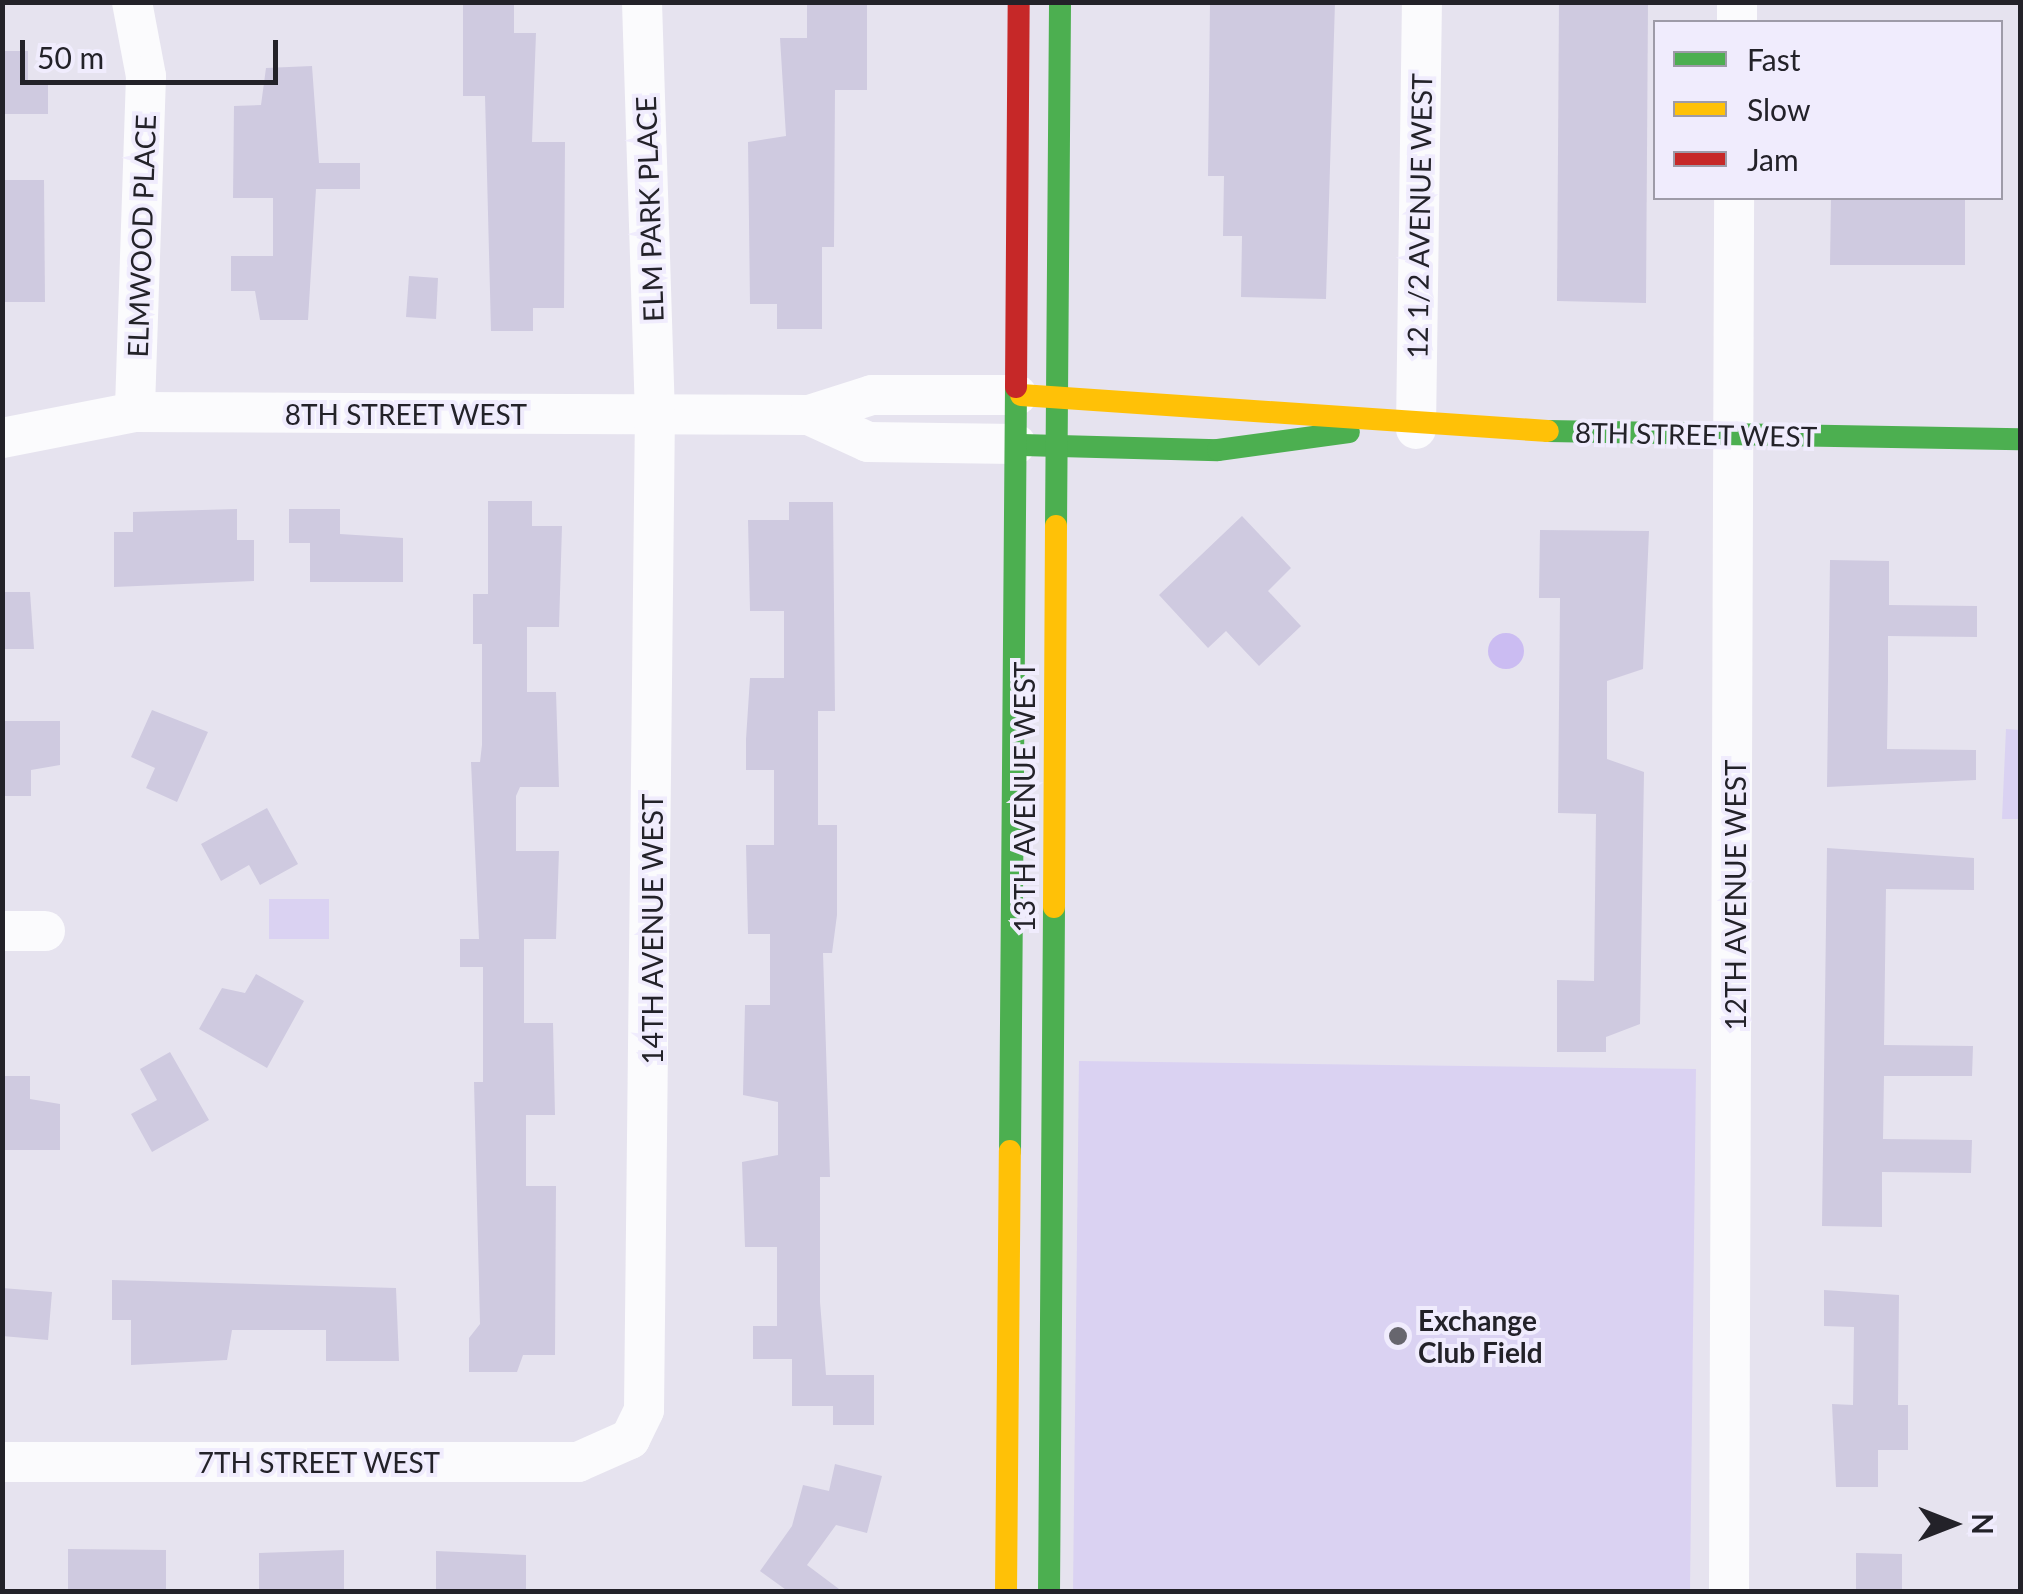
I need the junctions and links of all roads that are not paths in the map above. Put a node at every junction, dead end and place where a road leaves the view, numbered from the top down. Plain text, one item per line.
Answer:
1 (132, 2) edge
2 (642, 2) edge
3 (1019, 2) edge
4 (1060, 2) edge
5 (1422, 2) edge
6 (1734, 200) edge
7 (1017, 395) junction
8 (1058, 397) junction
9 (135, 412) junction
10 (808, 415) junction
11 (655, 416) junction
12 (1371, 426) junction
13 (1416, 430) junction
14 (1735, 434) junction
15 (2020, 439) edge
16 (4, 440) edge
17 (1016, 444) junction
18 (1057, 450) junction
19 (45, 931) dead end
20 (2, 932) edge
21 (630, 1439) joint
22 (2, 1462) edge
23 (1006, 1592) edge
24 (1048, 1592) edge
25 (1729, 1592) edge

1 - 9 street, ELMWOOD PLACE
2 - 11 street, ELM PARK PLACE
3 - 7 street, 13TH AVENUE WEST
4 - 8 street, 13TH AVENUE WEST
5 - 13 street, 12 1/2 AVENUE WEST
6 - 14 street, 12TH AVENUE WEST
7 - 8 street, 8TH STREET WEST
7 - 10 street, 8TH STREET WEST
7 - 17 street, 13TH AVENUE WEST
8 - 12 street, 8TH STREET WEST
8 - 18 street, 13TH AVENUE WEST
9 - 11 street, 8TH STREET WEST
9 - 16 street, 8TH STREET WEST
10 - 11 street, 8TH STREET WEST
10 - 17 street, 8TH STREET WEST
11 - 21 street, 14TH AVENUE WEST
12 - 13 street, 8TH STREET WEST
12 - 18 street, 8TH STREET WEST
13 - 14 street, 8TH STREET WEST
14 - 15 street, 8TH STREET WEST
14 - 25 street, 12TH AVENUE WEST
17 - 18 street, 8TH STREET WEST
17 - 23 street, 13TH AVENUE WEST
18 - 24 street, 13TH AVENUE WEST
19 - 20 street
21 - 22 street, 7TH STREET WEST

